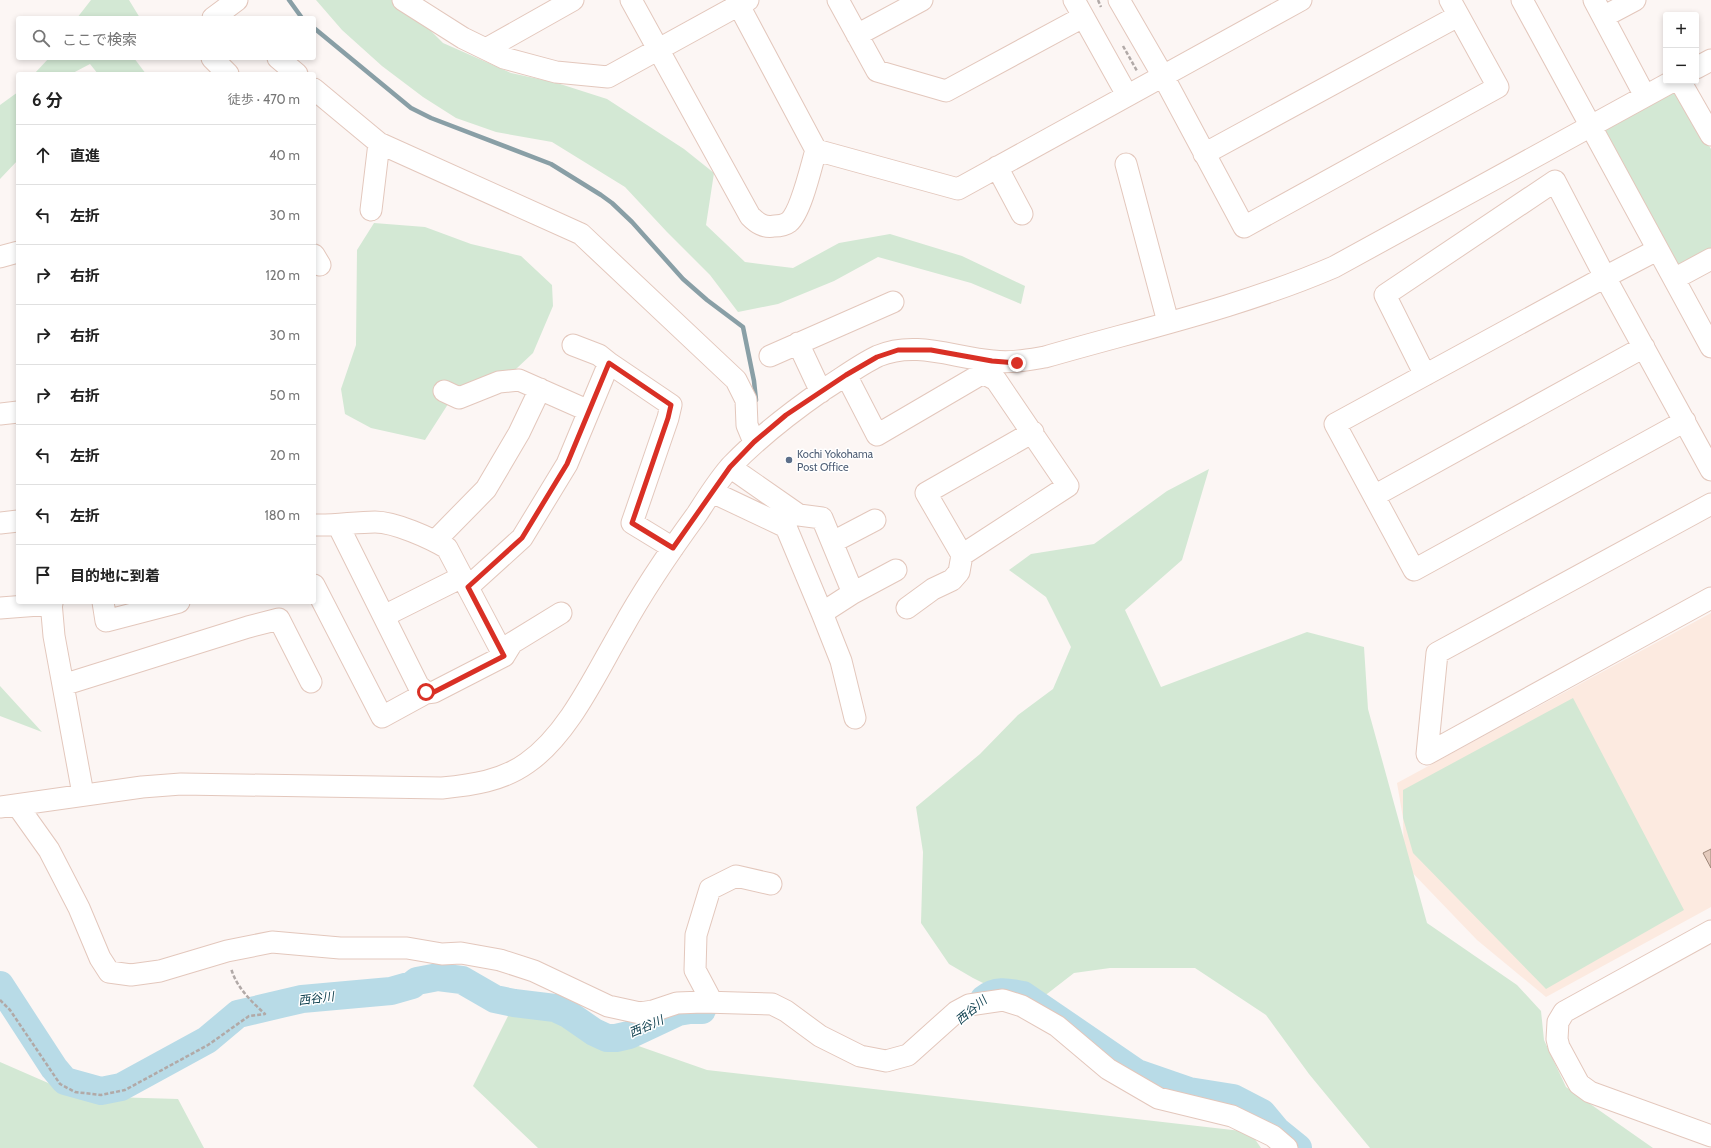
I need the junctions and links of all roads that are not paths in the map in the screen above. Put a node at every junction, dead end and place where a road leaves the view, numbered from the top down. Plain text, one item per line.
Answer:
1 (403, 0) edge
2 (573, 0) edge
3 (631, 0) edge
4 (838, 0) edge
5 (922, 0) edge
6 (1119, 0) edge
7 (1301, 0) edge
8 (1522, 0) edge
9 (1635, 0) edge
10 (741, 2) edge
11 (237, 7) edge
12 (1079, 8) edge
13 (1454, 8) edge
14 (1599, 9) edge
15 (217, 16) edge
16 (857, 35) junction
17 (486, 49) junction
18 (658, 50) junction
19 (214, 60) edge
20 (280, 60) edge
21 (1711, 60) edge
22 (1699, 66) edge
23 (226, 72) edge
24 (295, 72) edge
25 (1163, 76) junction
26 (1667, 84) edge
27 (1682, 84) edge
28 (316, 90) edge
29 (1127, 95) junction
30 (1645, 96) junction
31 (1591, 125) junction
32 (1711, 135) edge
33 (379, 143) junction
34 (816, 150) junction
35 (1204, 154) junction
36 (1126, 164) dead end
37 (997, 167) junction
38 (371, 210) dead end
39 (1022, 214) dead end
40 (1658, 250) junction
41 (16, 253) edge
42 (0, 257) edge
43 (1711, 259) edge
44 (1605, 276) junction
45 (1674, 279) junction
46 (893, 302) dead end
47 (1168, 322) junction
48 (798, 343) junction
49 (573, 345) dead end
50 (1644, 347) junction
51 (1711, 347) edge
52 (770, 356) dead end
53 (609, 363) junction
54 (987, 367) junction
55 (846, 375) junction
56 (1425, 375) junction
57 (540, 389) junction
58 (444, 391) dead end
59 (821, 392) junction
60 (589, 411) junction
61 (16, 412) edge
62 (0, 414) edge
63 (1685, 421) junction
64 (1033, 432) junction
65 (754, 442) junction
66 (730, 467) junction
67 (1711, 470) edge
68 (712, 492) junction
69 (1374, 496) junction
70 (1711, 504) edge
71 (875, 520) dead end
72 (16, 522) edge
73 (0, 523) edge
74 (338, 524) junction
75 (316, 525) edge
76 (434, 541) junction
77 (833, 542) junction
78 (673, 548) junction
79 (962, 555) junction
80 (896, 570) dead end
81 (465, 582) junction
82 (316, 589) edge
83 (853, 593) junction
84 (1711, 598) edge
85 (41, 604) edge
86 (51, 604) edge
87 (103, 604) edge
88 (171, 604) edge
89 (0, 608) edge
90 (907, 608) dead end
91 (561, 612) dead end
92 (822, 613) junction
93 (384, 616) junction
94 (504, 656) junction
95 (311, 682) dead end
96 (63, 685) junction
97 (426, 692) junction
98 (855, 718) dead end
99 (83, 794) junction
100 (9, 806) edge
101 (771, 884) dead end
102 (1711, 931) edge
103 (712, 1002) junction
104 (1711, 1136) edge
105 (1286, 1148) edge

1 - 17 street
2 - 17 street
3 - 18 street
4 - 16 street
5 - 16 street
6 - 25 street
7 - 25 street
8 - 31 street
9 - 14 street
10 - 18 street
10 - 34 street
11 - 15 street
12 - 16 street
12 - 29 street
13 - 35 street
13 - 35 street
14 - 30 street
17 - 18 street
18 - 34 street
19 - 23 street
20 - 24 street
21 - 22 street
25 - 29 street
25 - 35 street
26 - 30 street
27 - 32 street
28 - 33 street
29 - 37 street
30 - 31 street
31 - 40 street
31 - 47 street
33 - 38 street
33 - 65 street
34 - 37 street
36 - 47 street
37 - 39 street
40 - 44 street
40 - 45 street
41 - 42 street
43 - 45 street
44 - 50 street
44 - 56 street
44 - 56 street
45 - 51 street
46 - 48 street
47 - 54 street
48 - 52 street
48 - 59 street
49 - 53 street
50 - 63 street
50 - 69 street
53 - 60 street
53 - 78 street
54 - 55 street
54 - 55 street
54 - 64 street
55 - 59 street
56 - 69 street
57 - 58 street
57 - 60 street
57 - 76 street
59 - 65 street
60 - 81 street
61 - 62 street
63 - 67 street
63 - 69 street
64 - 79 street
64 - 79 street
65 - 66 street
66 - 68 street
66 - 77 street
68 - 78 street
68 - 92 street
70 - 84 street
71 - 77 street
72 - 73 street
74 - 75 street
74 - 76 street
74 - 93 street
76 - 81 street
77 - 83 street
78 - 99 street
79 - 90 street
80 - 83 street
81 - 93 street
81 - 94 street
82 - 97 street
83 - 92 street
85 - 89 street
86 - 96 street
87 - 88 street
91 - 94 street
92 - 98 street
93 - 97 street
94 - 97 street
95 - 96 street
96 - 99 street
99 - 100 street
100 - 103 street
101 - 103 street
102 - 104 street
103 - 105 street

